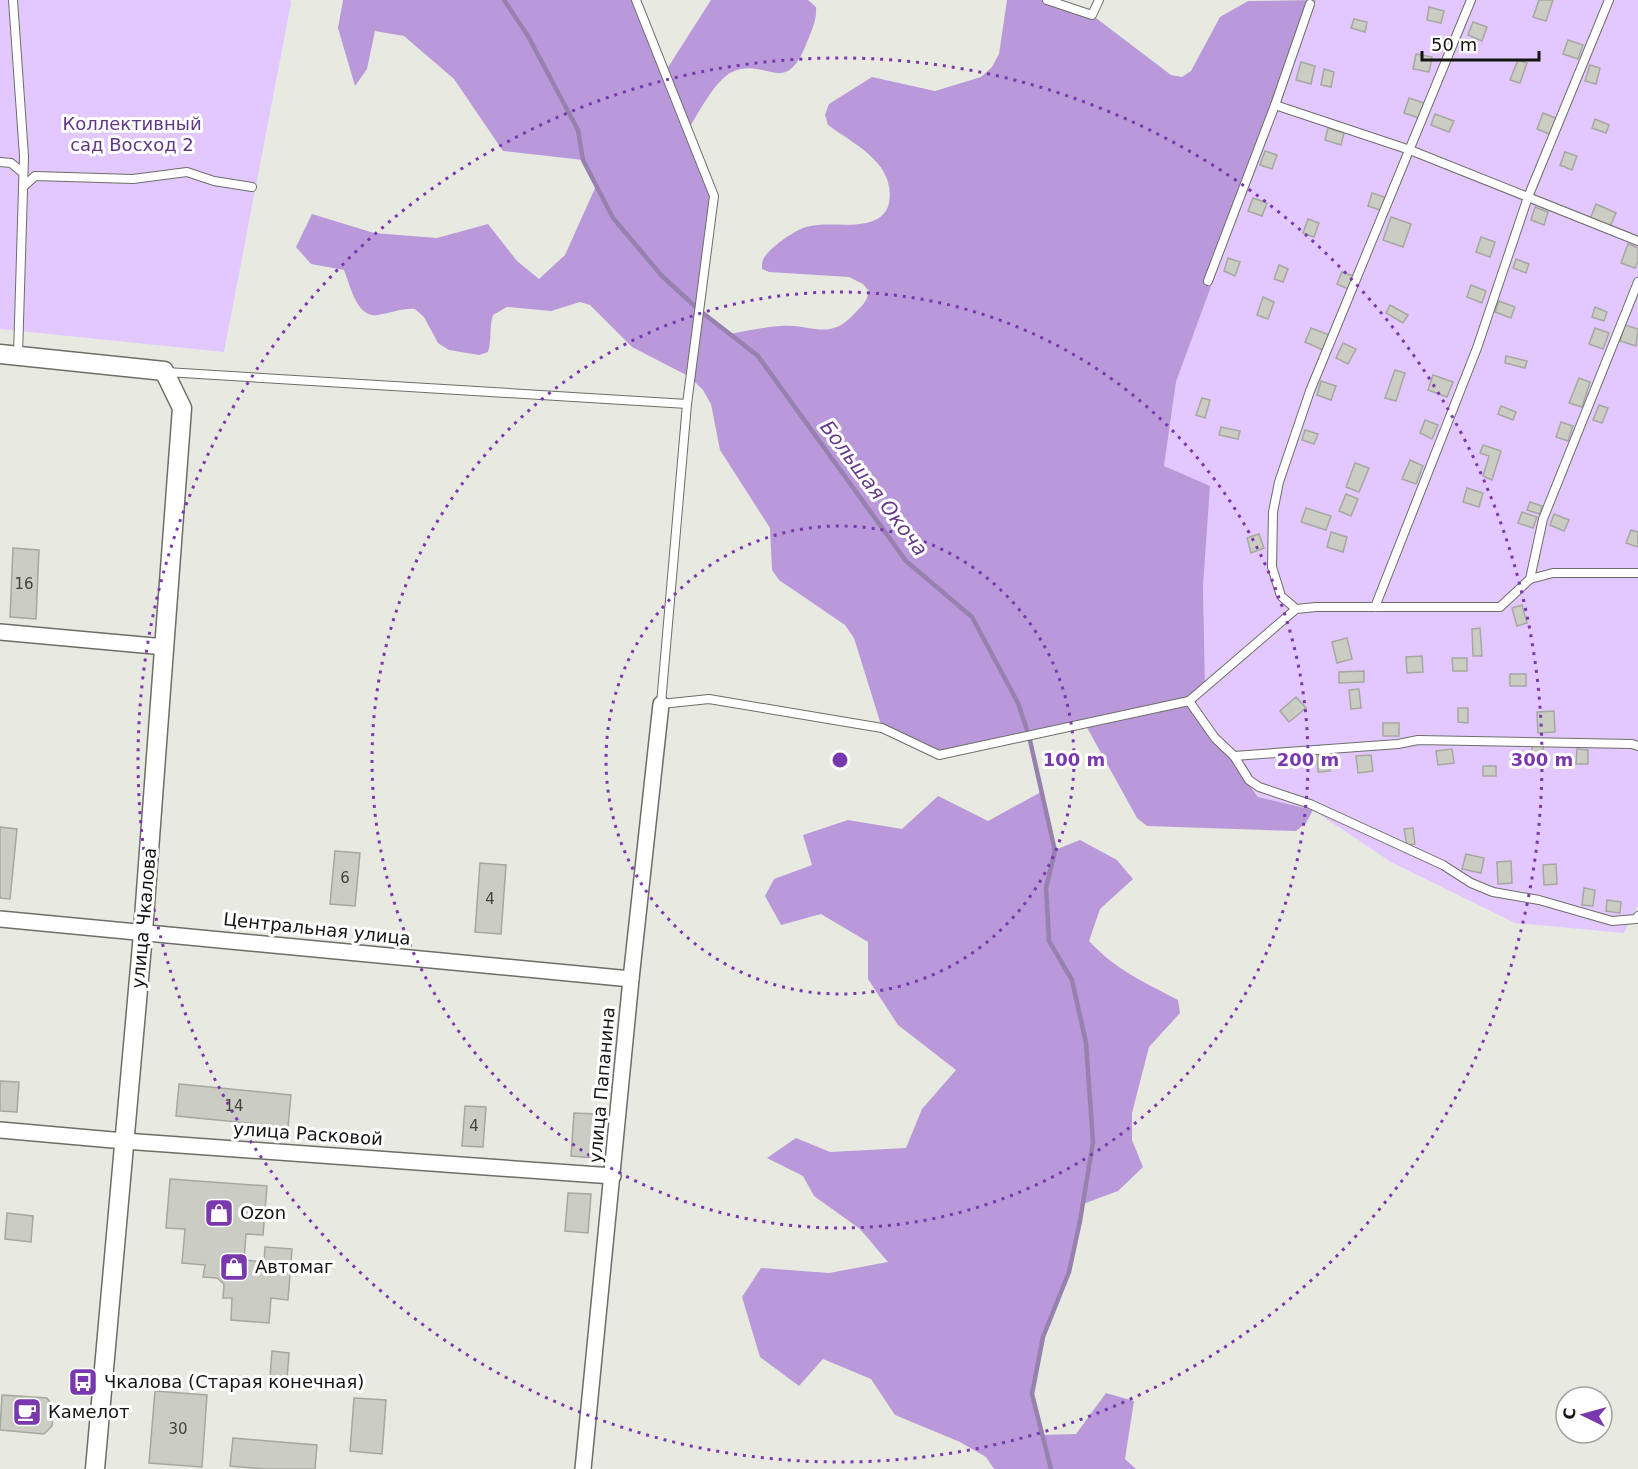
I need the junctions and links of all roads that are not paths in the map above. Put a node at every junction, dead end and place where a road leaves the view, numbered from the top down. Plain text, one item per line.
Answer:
1 (13, 0) edge
2 (636, 0) edge
3 (1047, 0) edge
4 (1099, 0) edge
5 (1471, 0) edge
6 (1609, 0) edge
7 (1310, 4) dead end
8 (1275, 105) junction
9 (1410, 150) junction
10 (0, 162) edge
11 (23, 173) junction
12 (252, 186) dead end
13 (23, 187) junction
14 (1528, 197) junction
15 (1638, 241) edge
16 (1208, 282) dead end
17 (1638, 282) edge
18 (9, 355) edge
19 (164, 371) junction
20 (687, 404) junction
21 (1638, 573) edge
22 (1530, 579) junction
23 (1375, 607) junction
24 (1296, 609) junction
25 (0, 632) edge
26 (165, 647) junction
27 (1189, 701) junction
28 (661, 704) junction
29 (1638, 746) edge
30 (1234, 756) junction
31 (1638, 916) edge
32 (0, 919) edge
33 (143, 932) junction
34 (631, 979) junction
35 (0, 1130) edge
36 (124, 1141) junction
37 (613, 1176) junction
38 (95, 1469) edge
39 (583, 1469) edge

1 - 11 lane
2 - 20 lane
3 - 4 lane
5 - 9 lane
6 - 14 lane
7 - 8 lane
8 - 9 lane
8 - 16 lane
9 - 14 lane
9 - 24 lane
10 - 11 lane
11 - 13 lane
12 - 13 lane
13 - 18 lane
14 - 15 lane
14 - 23 lane
17 - 22 lane
18 - 19 street
19 - 20 lane
19 - 26 street, улица Чкалова
20 - 28 lane
21 - 22 lane
22 - 23 lane
23 - 24 lane
24 - 27 lane
25 - 26 street
26 - 33 street, улица Чкалова
27 - 28 lane
27 - 30 lane
28 - 34 street, улица Папанина
29 - 30 lane
30 - 31 lane
32 - 33 street, Центральная улица
33 - 34 street, Центральная улица
33 - 36 street, улица Чкалова
34 - 37 street, улица Папанина
35 - 36 street, улица Расковой
36 - 37 street, улица Расковой
36 - 38 street, улица Чкалова
37 - 39 street, улица Папанина

